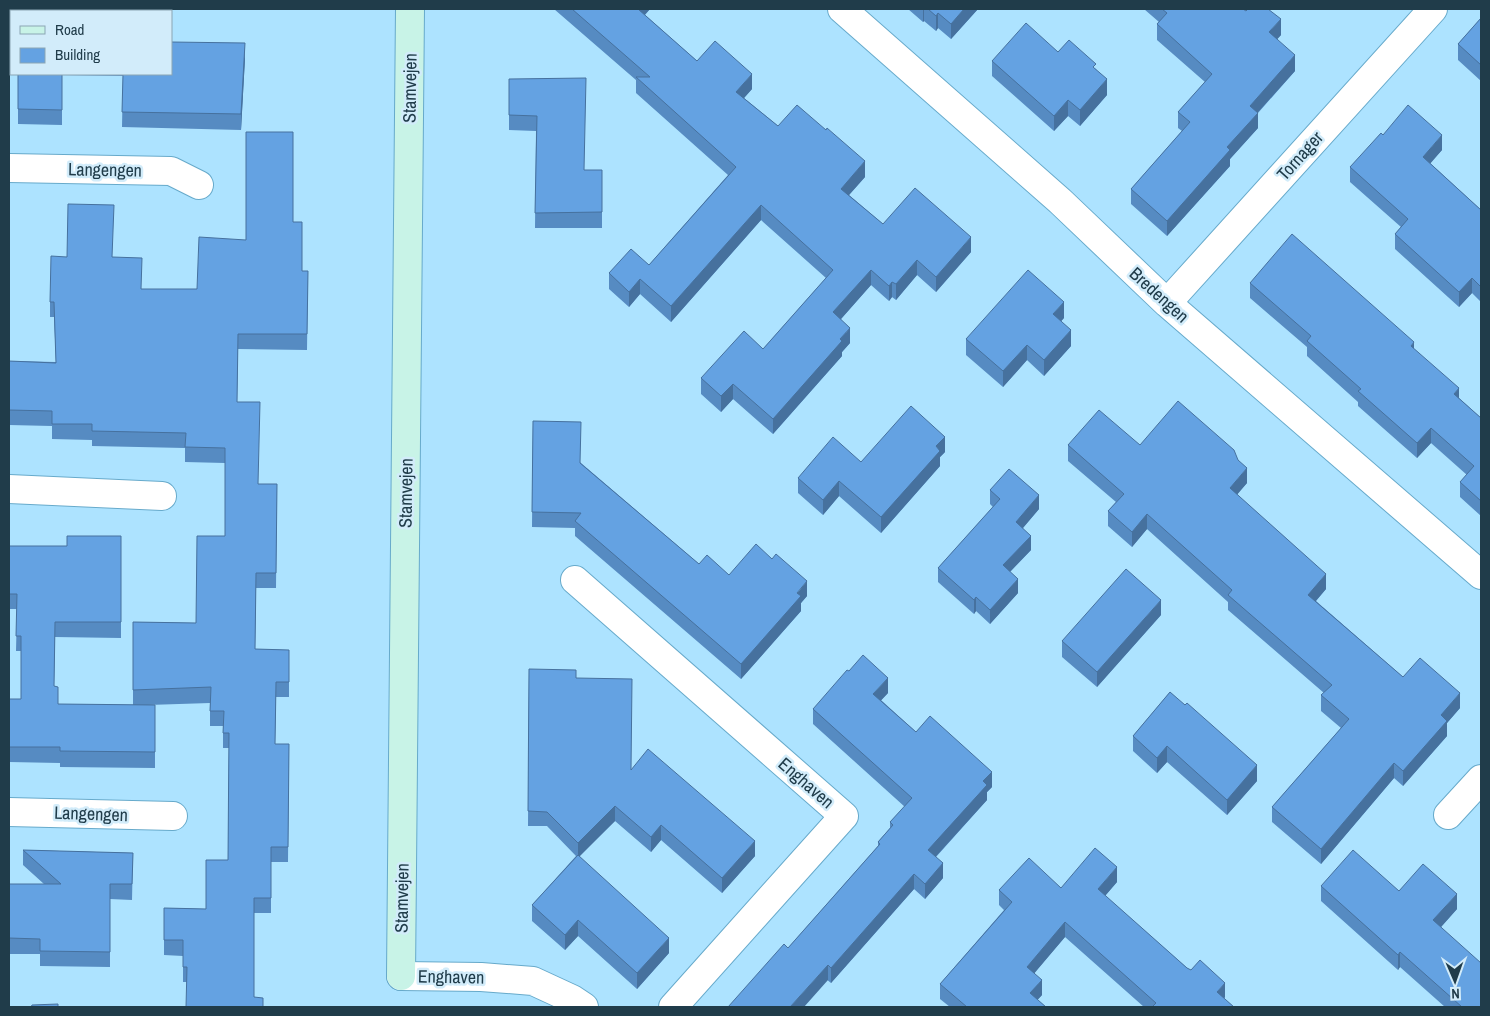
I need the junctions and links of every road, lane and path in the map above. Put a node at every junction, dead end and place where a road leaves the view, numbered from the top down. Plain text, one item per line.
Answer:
1 (410, 9) edge
2 (842, 9) edge
3 (1433, 9) edge
4 (9, 168) edge
5 (199, 185) dead end
6 (1167, 303) junction
7 (9, 489) edge
8 (162, 496) dead end
9 (1481, 576) edge
10 (575, 580) dead end
11 (1481, 779) edge
12 (9, 812) edge
13 (1448, 814) dead end
14 (173, 816) dead end
15 (401, 976) joint
16 (584, 1007) edge
17 (673, 1007) edge

1 - 15 street, Stamvejen
2 - 6 street, Bredengen
3 - 6 street, Tornager
4 - 5 street, Langengen
6 - 9 street, Bredengen
7 - 8 street
10 - 17 street, Enghaven
11 - 13 street
12 - 14 street, Langengen
15 - 16 street, Enghaven

